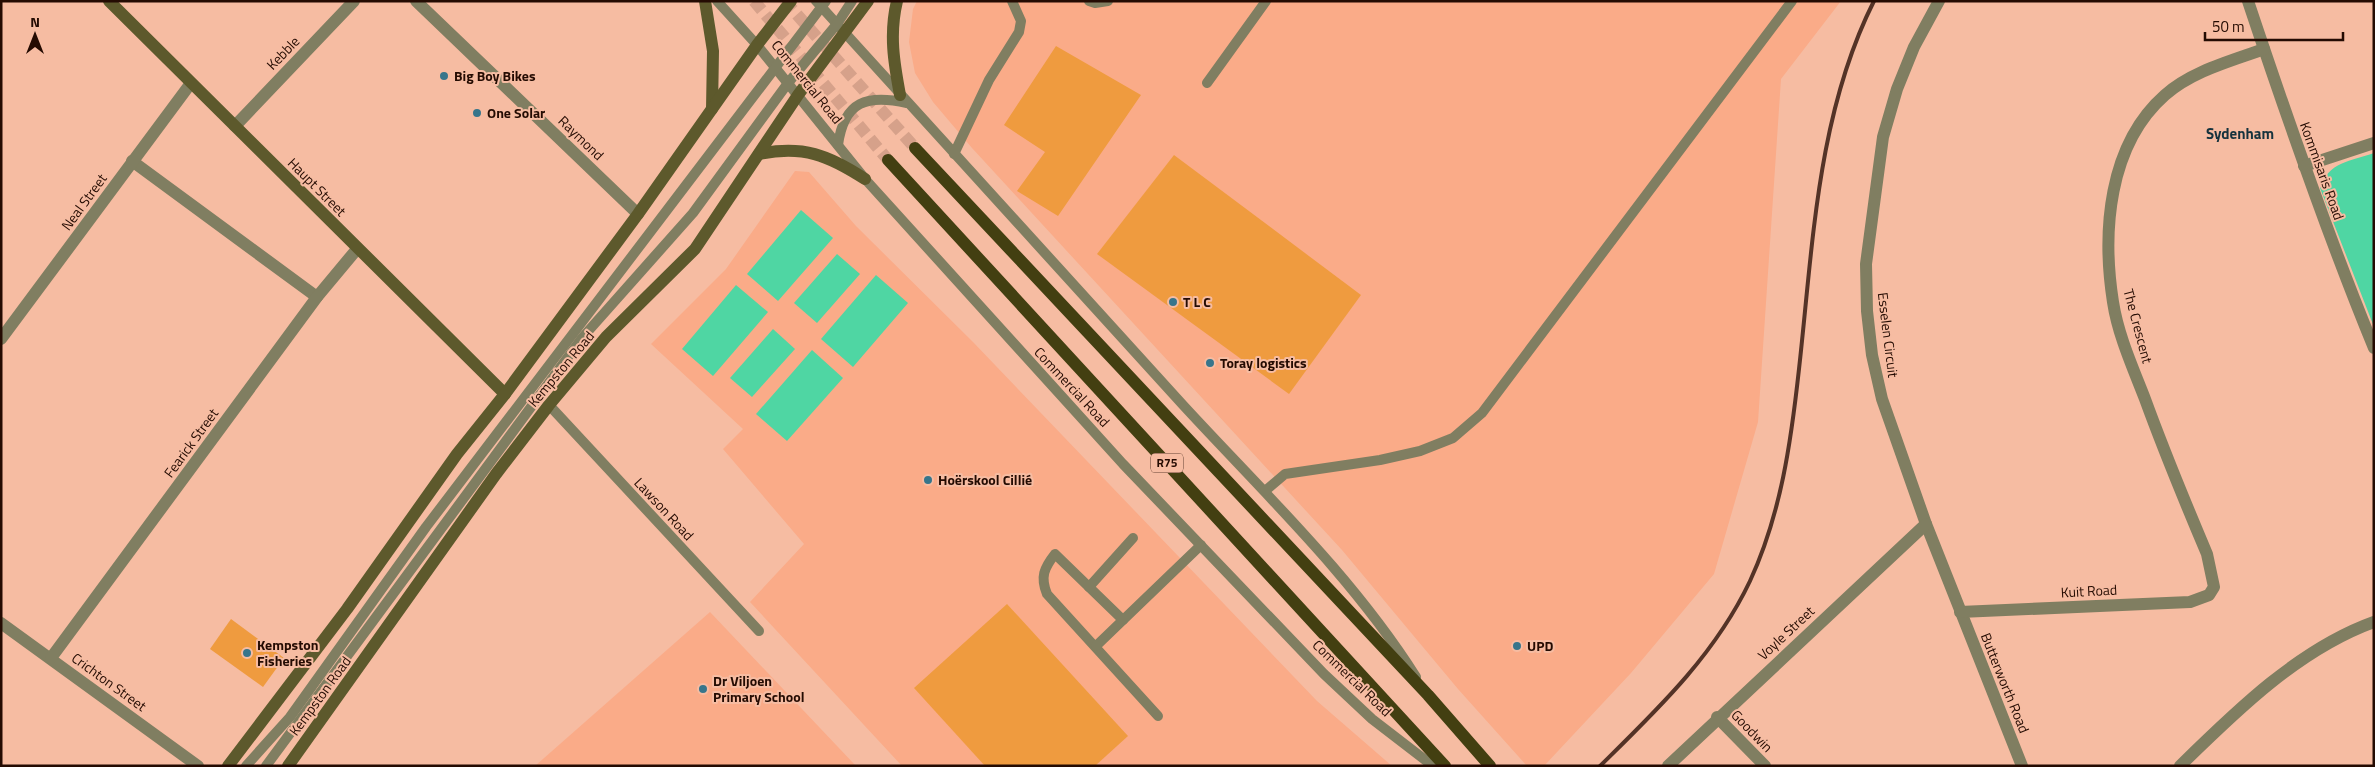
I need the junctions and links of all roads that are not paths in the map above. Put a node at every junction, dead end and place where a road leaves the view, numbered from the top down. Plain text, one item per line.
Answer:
1 (109, 1) edge
2 (354, 1) edge
3 (416, 1) edge
4 (705, 1) edge
5 (717, 1) edge
6 (791, 1) edge
7 (852, 1) edge
8 (868, 1) edge
9 (898, 1) edge
10 (1012, 1) edge
11 (1089, 1) edge
12 (1108, 1) edge
13 (1266, 1) edge
14 (1792, 1) edge
15 (1939, 1) edge
16 (2248, 1) edge
17 (822, 3) edge
18 (841, 28) junction
19 (757, 45) junction
20 (2264, 49) junction
21 (775, 67) junction
22 (788, 83) junction
23 (1206, 83) dead end
24 (191, 84) junction
25 (798, 95) junction
26 (904, 99) junction
27 (712, 109) junction
28 (235, 126) junction
29 (2374, 143) edge
30 (838, 145) junction
31 (915, 148) tunnel mouth
32 (760, 154) junction
33 (954, 154) junction
34 (888, 160) tunnel mouth
35 (132, 161) junction
36 (2304, 166) junction
37 (864, 179) junction
38 (638, 214) junction
39 (357, 249) junction
40 (317, 297) junction
41 (1, 339) edge
42 (2374, 348) edge
43 (505, 394) junction
44 (549, 405) junction
45 (1265, 491) junction
46 (1926, 524) junction
47 (1133, 538) dead end
48 (1201, 545) junction
49 (2214, 586) joint
50 (1089, 587) junction
51 (1960, 612) junction
52 (1123, 620) junction
53 (2374, 622) edge
54 (1, 623) edge
55 (759, 631) dead end
56 (1096, 646) junction
57 (51, 658) junction
58 (1428, 694) junction
59 (1158, 716) dead end
60 (1717, 717) junction
61 (198, 766) edge
62 (228, 766) edge
63 (246, 766) edge
64 (266, 766) edge
65 (288, 766) edge
66 (1433, 766) edge
67 (1445, 766) edge
68 (1490, 766) edge
69 (1668, 766) edge
70 (1765, 766) edge
71 (2022, 766) edge
72 (2180, 766) edge

1 - 24 main road, Haupt Street
2 - 28 street, Kebble
3 - 38 street, Raymond
4 - 27 main road
5 - 19 lane, Commercial Road
6 - 19 main road, Kempston Road
7 - 18 lane
8 - 18 main road, Kempston Road
9 - 26 main road
10 - 33 lane
11 - 12 lane
13 - 23 lane
14 - 45 lane
15 - 46 street, Esselen Circuit
16 - 20 street, Kommisaris Road
17 - 18 lane
17 - 21 lane
18 - 22 lane
18 - 25 main road, Kempston Road
18 - 26 lane
19 - 21 lane, Commercial Road
19 - 27 main road, Kempston Road
20 - 36 street, Kommisaris Road
20 - 49 street, The Crescent
21 - 22 lane, Commercial Road
21 - 63 lane
22 - 25 lane, Commercial Road
22 - 64 lane
24 - 28 main road, Haupt Street
24 - 35 street, Neal Street
25 - 30 lane, Commercial Road
25 - 32 main road, Kempston Road
26 - 30 lane
26 - 33 lane
27 - 38 main road, Kempston Road
28 - 39 main road, Haupt Street
29 - 36 street
30 - 37 lane, Commercial Road
31 - 58 main road, R75
32 - 37 main road
32 - 44 main road, Kempston Road
33 - 45 lane
34 - 67 main road, Commercial Road / R75
35 - 40 street
35 - 41 street, Neal Street
36 - 42 street, Kommisaris Road
37 - 48 lane, Commercial Road
38 - 43 main road, Kempston Road
39 - 40 street, Fearick Street
39 - 43 main road, Haupt Street
40 - 57 street, Fearick Street
43 - 62 main road, Kempston Road
44 - 55 lane, Lawson Road
44 - 65 main road, Kempston Road
45 - 58 lane
46 - 51 street, Esselen Circuit
46 - 60 street, Voyle Street
47 - 50 lane
48 - 52 lane
48 - 66 lane, Commercial Road
49 - 51 street, Kuit Road
50 - 52 lane
50 - 56 lane
51 - 71 street, Butterworth Road
52 - 56 lane
53 - 72 street
54 - 57 street, Crichton Street
56 - 59 lane
57 - 61 street, Crichton Street
58 - 68 main road, R75
60 - 69 street, Voyle Street
60 - 70 street, Goodwin

